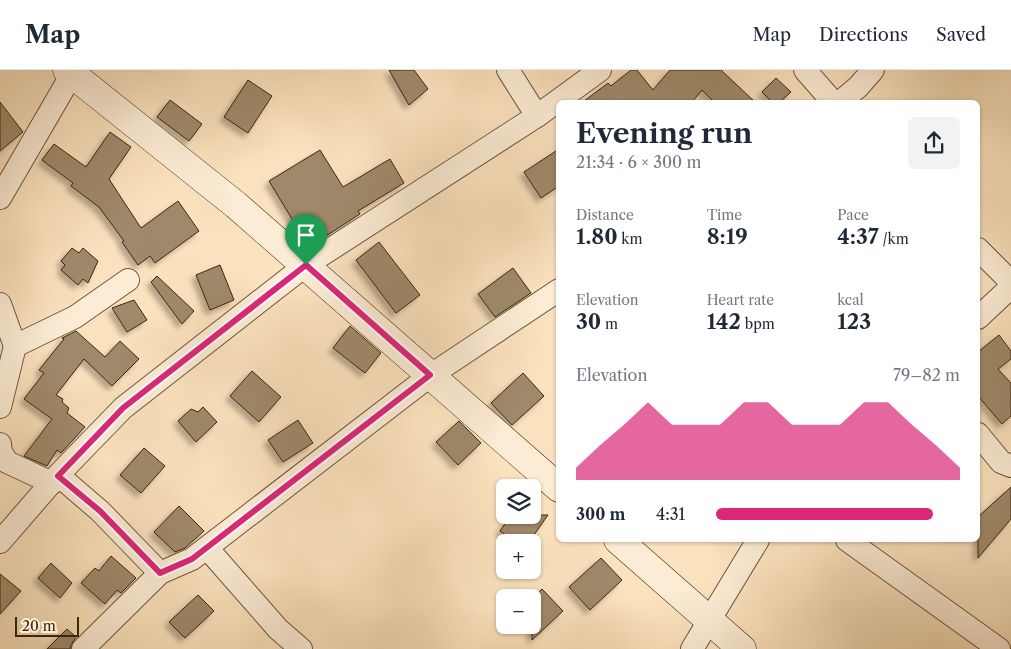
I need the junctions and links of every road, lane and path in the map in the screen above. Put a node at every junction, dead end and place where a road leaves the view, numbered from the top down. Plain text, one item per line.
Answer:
1 (508, 70) edge
2 (600, 70) edge
3 (805, 70) edge
4 (873, 70) edge
5 (69, 72) edge
6 (560, 100) edge
7 (831, 100) edge
8 (842, 100) edge
9 (556, 103) edge
10 (538, 116) junction
11 (0, 198) edge
12 (980, 250) edge
13 (306, 265) junction
14 (128, 280) dead end
15 (1011, 282) edge
16 (1011, 287) edge
17 (556, 292) edge
18 (0, 304) edge
19 (980, 316) edge
20 (15, 346) junction
21 (430, 375) junction
22 (0, 406) edge
23 (980, 436) edge
24 (0, 444) edge
25 (1011, 466) edge
26 (55, 479) junction
27 (556, 485) edge
28 (0, 542) edge
29 (620, 542) edge
30 (757, 542) edge
31 (850, 542) edge
32 (207, 548) junction
33 (160, 573) junction
34 (708, 620) junction
35 (83, 649) edge
36 (301, 649) edge
37 (692, 649) edge
38 (742, 649) edge
39 (999, 649) edge

1 - 10 street
2 - 6 street
3 - 7 street
4 - 8 street
5 - 11 street
5 - 13 street
9 - 10 street
10 - 13 street
12 - 15 street
13 - 21 street
13 - 26 street
14 - 20 street
16 - 19 street
17 - 21 street
18 - 20 street
20 - 22 street
21 - 27 street
21 - 32 street
23 - 25 street
24 - 26 street
26 - 28 street
26 - 33 street
29 - 34 street
30 - 34 street
31 - 39 street
32 - 33 street
32 - 36 street
33 - 35 street
34 - 37 street
34 - 38 street

